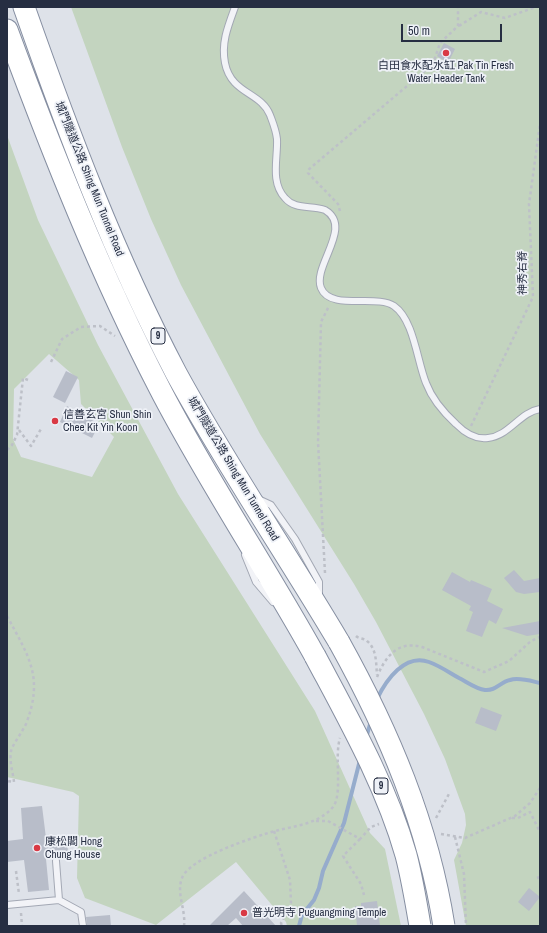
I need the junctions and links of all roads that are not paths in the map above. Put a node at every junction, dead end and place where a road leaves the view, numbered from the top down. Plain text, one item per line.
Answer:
1 (24, 7) edge
2 (235, 7) edge
3 (7, 30) edge
4 (540, 409) edge
5 (234, 519) junction
6 (240, 541) dead end
7 (242, 548) dead end
8 (296, 620) junction
9 (56, 861) dead end
10 (59, 900) junction
11 (7, 905) edge
12 (83, 926) edge
13 (420, 926) edge
14 (444, 926) edge

1 - 14 highway, 城門隧道公路 Shing Mun Tunnel Road / 9, bridge
2 - 4 lane
3 - 5 highway, 城門隧道公路 Shing Mun Tunnel Road / 9
5 - 6 lane
5 - 8 highway, 城門隧道公路 Shing Mun Tunnel Road / 9
7 - 8 lane
8 - 13 highway, 城門隧道公路 Shing Mun Tunnel Road / 9, bridge
9 - 10 lane
10 - 11 lane
10 - 12 lane

